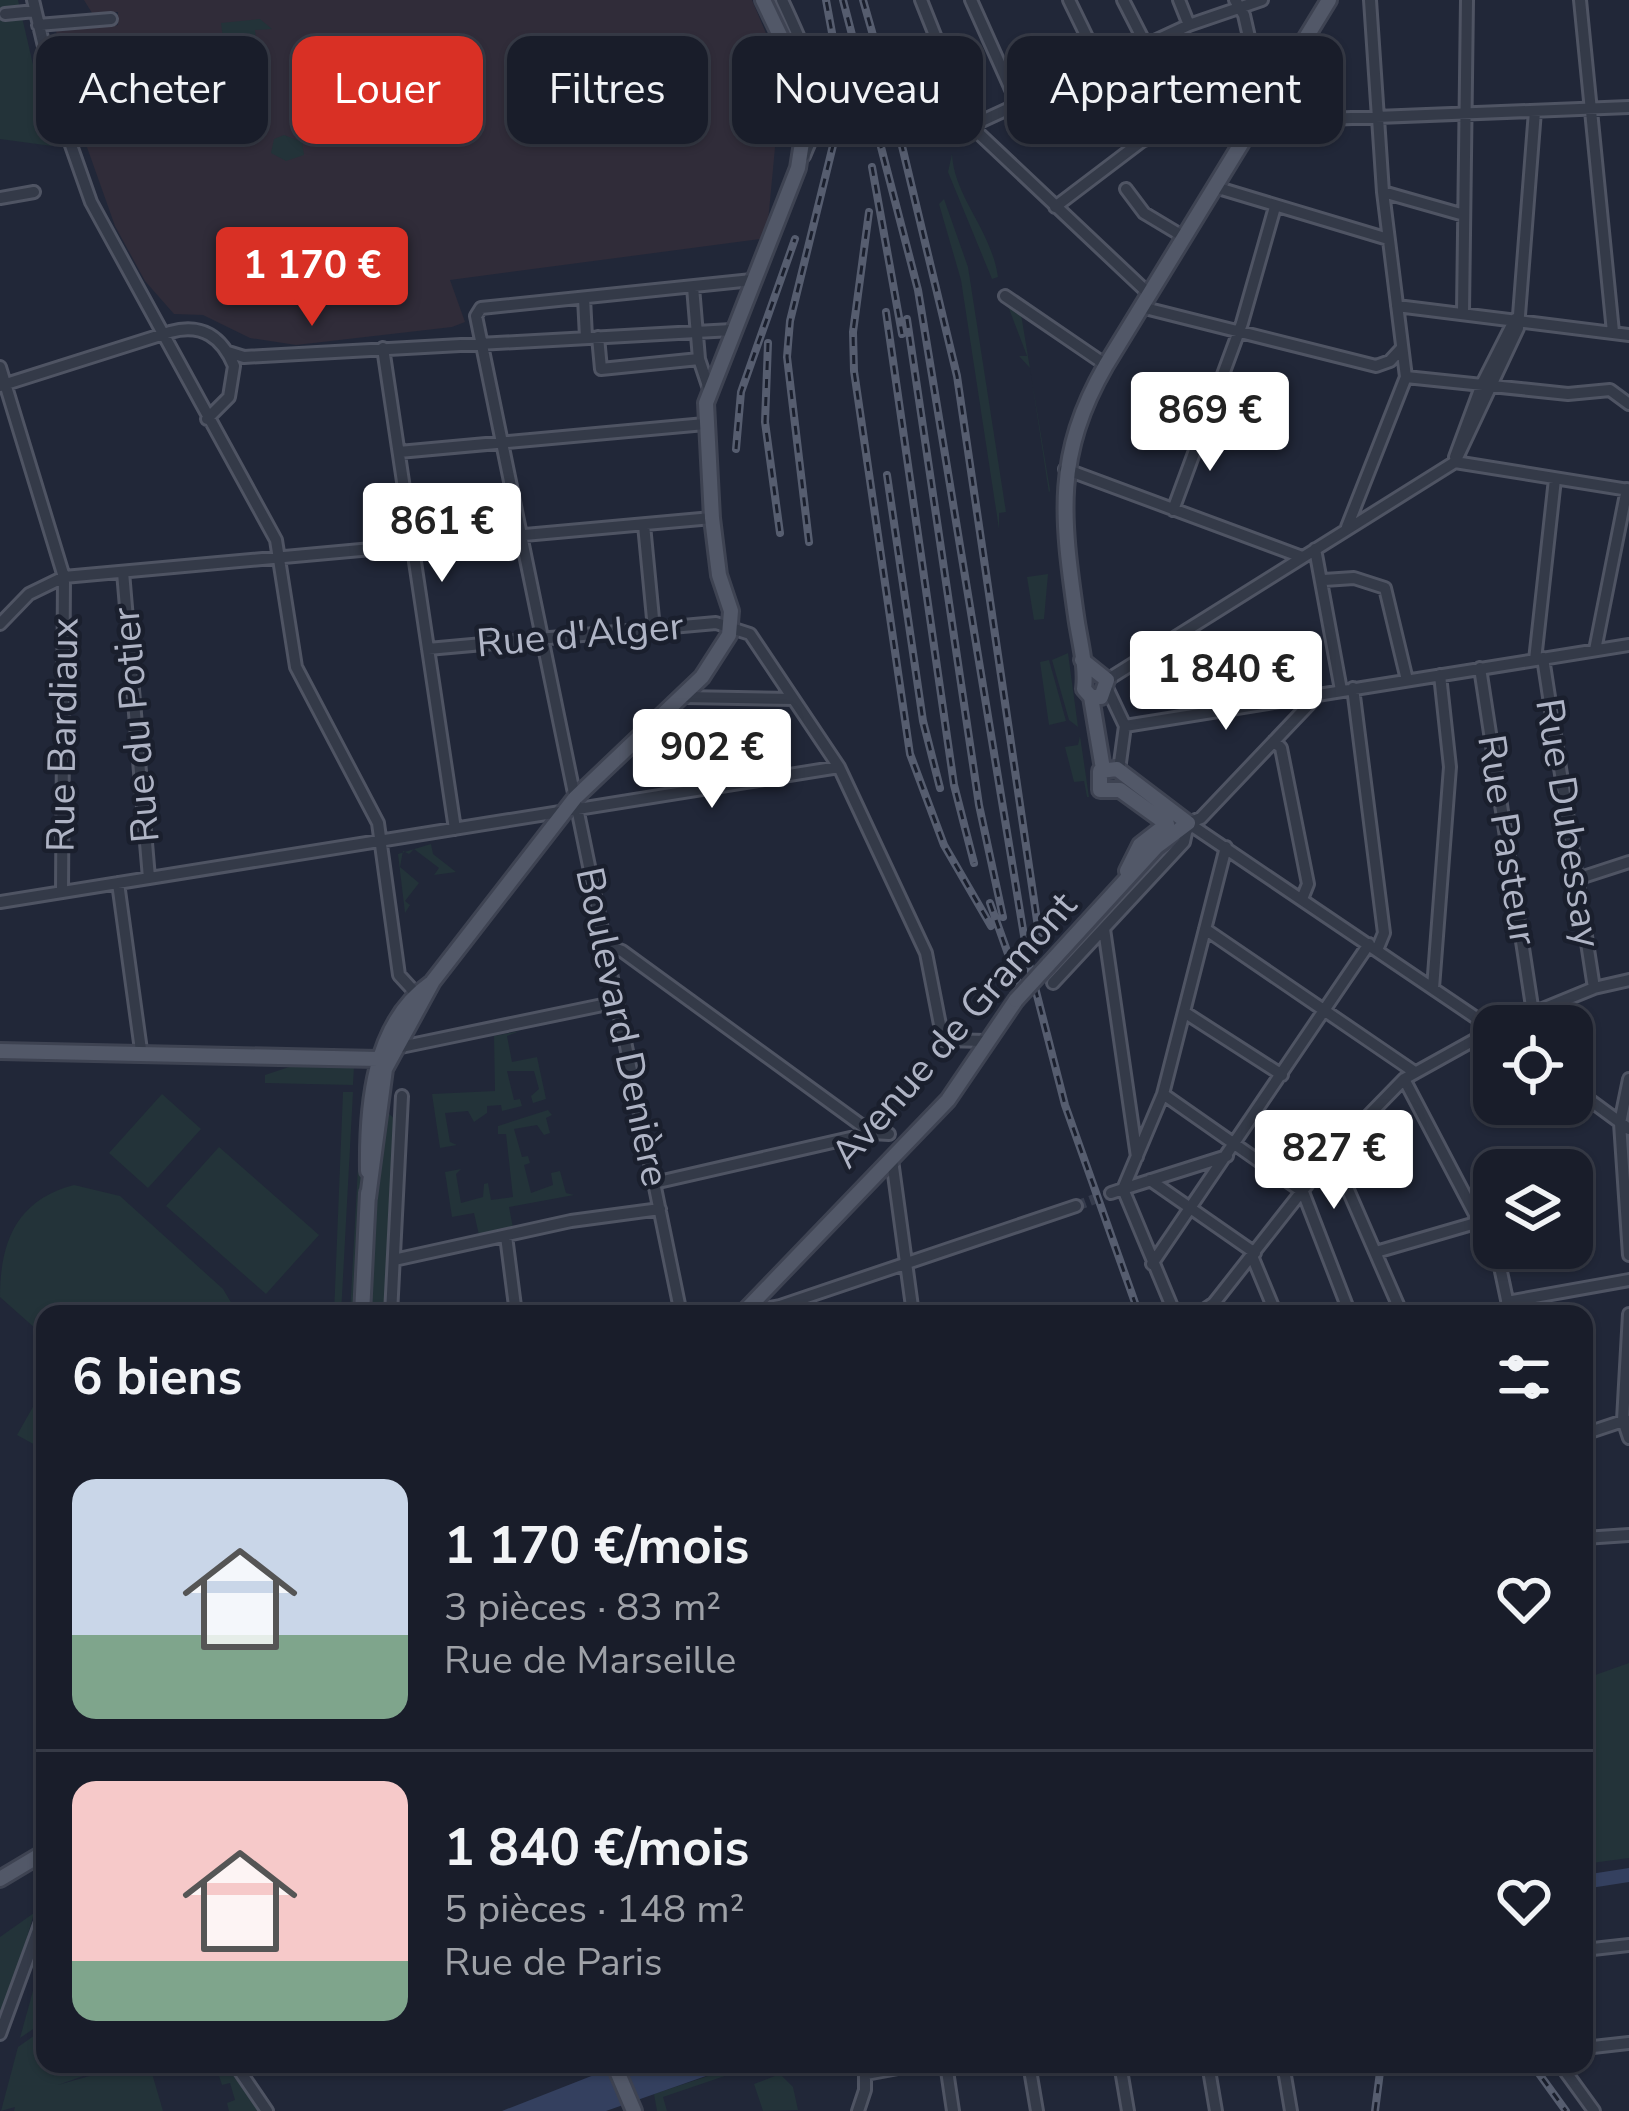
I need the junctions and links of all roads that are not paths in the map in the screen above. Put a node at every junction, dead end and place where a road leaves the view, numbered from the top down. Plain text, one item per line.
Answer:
1 (763, 0) edge
2 (782, 0) edge
3 (921, 0) edge
4 (971, 0) edge
5 (1069, 0) edge
6 (1123, 0) edge
7 (1179, 0) edge
8 (1262, 0) edge
9 (1329, 0) edge
10 (1370, 0) edge
11 (1467, 0) edge
12 (1580, 0) edge
13 (1237, 4) edge
14 (34, 5) edge
15 (5, 14) dead end
16 (111, 19) dead end
17 (38, 25) junction
18 (1189, 25) junction
19 (779, 36) edge
20 (798, 36) edge
21 (935, 36) edge
22 (1083, 36) edge
23 (1141, 36) edge
24 (1165, 36) edge
25 (1246, 36) edge
26 (1307, 36) edge
27 (1007, 80) edge
28 (1629, 107) edge
29 (1591, 109) junction
30 (1535, 111) junction
31 (1465, 114) junction
32 (1378, 118) junction
33 (1343, 119) edge
34 (983, 138) edge
35 (793, 144) edge
36 (802, 144) edge
37 (810, 144) edge
38 (1138, 144) edge
39 (1241, 144) edge
40 (798, 168) junction
41 (1215, 187) junction
42 (1126, 189) dead end
43 (34, 192) dead end
44 (1383, 192) junction
45 (0, 198) edge
46 (1055, 207) junction
47 (1275, 207) junction
48 (780, 211) junction
49 (1464, 215) junction
50 (1184, 237) junction
51 (1388, 239) junction
52 (752, 280) junction
53 (693, 287) junction
54 (1005, 296) dead end
55 (584, 298) junction
56 (1145, 300) junction
57 (1397, 306) junction
58 (1462, 312) junction
59 (1515, 319) junction
60 (732, 330) junction
61 (696, 332) junction
62 (1612, 332) junction
63 (1235, 333) junction
64 (1629, 334) edge
65 (161, 336) junction
66 (592, 337) junction
67 (482, 343) junction
68 (383, 348) junction
69 (1402, 348) junction
70 (699, 359) junction
71 (239, 362) junction
72 (1106, 365) junction
73 (0, 367) edge
74 (1406, 375) junction
75 (1488, 384) junction
76 (3, 386) edge
77 (710, 389) junction
78 (1629, 404) edge
79 (207, 419) junction
80 (705, 424) junction
81 (502, 442) junction
82 (399, 452) junction
83 (1455, 462) junction
84 (1065, 469) junction
85 (1555, 478) junction
86 (1628, 489) edge
87 (1173, 510) junction
88 (712, 518) junction
89 (644, 525) junction
90 (1346, 530) junction
91 (522, 537) junction
92 (413, 546) junction
93 (1315, 549) junction
94 (280, 557) junction
95 (1302, 557) junction
96 (123, 572) junction
97 (64, 578) junction
98 (1324, 580) junction
99 (0, 624) edge
100 (731, 626) junction
101 (654, 628) junction
102 (542, 639) junction
103 (1629, 645) edge
104 (428, 650) junction
105 (1595, 650) junction
106 (1539, 659) junction
107 (1480, 668) junction
108 (1440, 675) junction
109 (1407, 680) junction
110 (1098, 686) junction
111 (1347, 689) junction
112 (1318, 694) junction
113 (684, 697) junction
114 (793, 698) junction
115 (1125, 726) junction
116 (1274, 741) junction
117 (839, 767) junction
118 (1115, 775) junction
119 (572, 807) junction
120 (1187, 823) junction
121 (1167, 824) junction
122 (454, 829) junction
123 (384, 842) junction
124 (1226, 847) junction
125 (1629, 862) edge
126 (149, 878) junction
127 (1577, 879) junction
128 (118, 884) junction
129 (62, 892) junction
130 (1116, 892) junction
131 (1302, 898) junction
132 (0, 902) edge
133 (1104, 929) junction
134 (1205, 929) junction
135 (605, 945) junction
136 (1373, 947) junction
137 (1629, 980) edge
138 (1053, 983) dead end
139 (1433, 988) junction
140 (1594, 988) junction
141 (419, 998) junction
142 (617, 1002) junction
143 (1532, 1005) edge
144 (1561, 1005) edge
145 (1325, 1011) junction
146 (1184, 1012) junction
147 (1473, 1014) edge
148 (986, 1041) junction
149 (1473, 1041) edge
150 (396, 1048) junction
151 (141, 1050) junction
152 (0, 1051) edge
153 (382, 1064) junction
154 (1282, 1075) junction
155 (1408, 1075) junction
156 (1629, 1079) edge
157 (1163, 1094) junction
158 (402, 1096) dead end
159 (1593, 1103) edge
160 (1131, 1112) junction
161 (1624, 1126) edge
162 (1151, 1127) junction
163 (872, 1133) junction
164 (889, 1134) dead end
165 (1236, 1144) junction
166 (1332, 1153) junction
167 (1227, 1156) junction
168 (892, 1160) junction
169 (1137, 1160) junction
170 (1150, 1180) junction
171 (654, 1184) junction
172 (1117, 1191) junction
173 (1303, 1192) junction
174 (1076, 1207) tunnel mouth
175 (1191, 1208) junction
176 (660, 1209) junction
177 (1473, 1210) edge
178 (1473, 1224) edge
179 (506, 1236) junction
180 (1376, 1252) junction
181 (1254, 1254) junction
182 (1629, 1255) edge
183 (394, 1259) junction
184 (906, 1264) junction
185 (1152, 1264) junction
186 (1500, 1269) edge
187 (1629, 1280) edge
188 (764, 1294) junction
189 (362, 1305) edge
190 (391, 1305) edge
191 (515, 1305) edge
192 (679, 1305) edge
193 (752, 1305) edge
194 (779, 1305) edge
195 (783, 1305) edge
196 (912, 1305) edge
197 (1170, 1305) edge
198 (1220, 1305) edge
199 (1273, 1305) edge
200 (1347, 1305) edge
201 (1398, 1305) edge
202 (1508, 1305) edge
203 (1522, 1305) edge
204 (1629, 1315) edge
205 (1626, 1420) edge
206 (1593, 1430) edge
207 (1629, 1438) edge
208 (1629, 1534) edge
209 (1593, 1537) edge
210 (36, 1857) edge
211 (0, 1879) edge
212 (36, 1936) edge
213 (1629, 1945) edge
214 (1593, 1949) edge
215 (0, 2034) edge
216 (1629, 2043) edge
217 (1593, 2047) edge
218 (241, 2073) edge
219 (618, 2073) edge
220 (865, 2073) edge
221 (947, 2073) edge
222 (1030, 2073) edge
223 (1122, 2073) edge
224 (1210, 2073) edge
225 (1285, 2073) edge
226 (1567, 2073) edge
227 (267, 2111) edge
228 (634, 2111) edge
229 (858, 2111) edge
230 (953, 2111) edge
231 (1036, 2111) edge
232 (1128, 2111) edge
233 (1216, 2111) edge
234 (1291, 2111) edge
235 (1594, 2111) edge

1 - 19 main road
2 - 20 street
3 - 21 street
4 - 27 street
5 - 22 street
6 - 23 street
7 - 18 street
8 - 13 street
9 - 26 main road
10 - 32 street
11 - 31 street
12 - 29 street
13 - 18 street
13 - 25 street
14 - 15 street
14 - 17 street
16 - 17 street
17 - 65 street
18 - 24 street
28 - 29 street
29 - 30 street
29 - 62 street
30 - 31 street
30 - 59 street
31 - 32 street
31 - 49 street
32 - 33 street
32 - 44 street
34 - 46 street
35 - 48 main road
36 - 40 main road
37 - 40 street
38 - 46 street
39 - 41 main road
40 - 48 main road
41 - 47 street
41 - 50 main road
42 - 50 street
43 - 45 street
44 - 49 street
44 - 51 street
46 - 56 street
47 - 51 street
47 - 63 street
48 - 52 main road
49 - 58 street
50 - 56 main road
51 - 57 street
52 - 53 street
52 - 60 main road
53 - 55 street
53 - 61 street
54 - 72 street
55 - 66 street
55 - 67 street, Boulevard Denière
56 - 63 street
56 - 72 main road
57 - 58 street
57 - 69 street
58 - 59 street
59 - 62 street
59 - 75 street
60 - 61 street
60 - 77 main road
61 - 66 street
61 - 70 street
62 - 64 street
63 - 69 street
63 - 87 street
65 - 71 street
65 - 76 street
65 - 79 street
66 - 67 street
66 - 70 street
67 - 68 street
67 - 81 street, Boulevard Denière
68 - 71 street
68 - 82 street
69 - 74 street
70 - 77 street
71 - 79 street
72 - 84 main road
73 - 76 street, Rue Bardiaux
74 - 75 street
74 - 90 street
75 - 78 street
75 - 83 street
76 - 97 street, Rue Bardiaux
77 - 80 main road
79 - 94 street
80 - 81 street
80 - 88 main road
81 - 82 street
81 - 91 street, Boulevard Denière
82 - 92 street
83 - 85 street
83 - 90 street
84 - 87 street
84 - 110 main road
85 - 86 street
85 - 106 street, Rue Dubessay
86 - 105 street
87 - 95 street
88 - 89 street
88 - 100 main road
89 - 91 street
89 - 101 street
90 - 93 street
91 - 92 street
91 - 102 street, Boulevard Denière
92 - 94 street
92 - 104 street
93 - 95 street
93 - 98 street
94 - 96 street
94 - 123 street
95 - 110 street
96 - 97 street
96 - 126 street, Rue du Potier
97 - 99 street
97 - 129 street, Rue Bardiaux
98 - 109 street
98 - 111 street
100 - 101 street, Rue d'Alger
100 - 113 main road
100 - 114 street
101 - 102 street, Rue d'Alger
102 - 104 street, Rue d'Alger
102 - 119 street, Boulevard Denière
103 - 105 street
104 - 122 street
105 - 106 street
106 - 107 street
106 - 127 street, Rue Dubessay
107 - 108 street
107 - 143 street, Rue Pasteur
108 - 109 street
108 - 139 street
109 - 111 street
110 - 115 street
110 - 118 main road
111 - 112 street
111 - 136 street
112 - 115 street
112 - 116 street, Avenue de Gramont
113 - 114 street
113 - 119 main road
114 - 117 street
115 - 118 street
116 - 120 street, Avenue de Gramont
116 - 131 street
117 - 119 street
117 - 148 street
118 - 120 main road
118 - 121 main road
119 - 122 street
119 - 135 street, Boulevard Denière
119 - 141 main road
120 - 121 main road
120 - 124 street
120 - 130 main road, Avenue de Gramont
120 - 133 street, Avenue de Gramont
121 - 130 main road, Avenue de Gramont
122 - 123 street
123 - 126 street
123 - 141 street
124 - 131 street
124 - 134 street
125 - 127 street
126 - 128 street
127 - 140 street, Rue Dubessay
128 - 129 street
128 - 151 street
129 - 132 street
130 - 148 main road, Avenue de Gramont, bridge
131 - 136 street
133 - 138 street, Avenue de Gramont
133 - 160 street
134 - 145 street
134 - 146 street
135 - 142 street, Boulevard Denière
135 - 163 street
136 - 139 street
136 - 145 street
137 - 140 street
139 - 147 street
140 - 144 street
141 - 150 main road
141 - 153 main road
142 - 150 street
142 - 171 street, Boulevard Denière
145 - 154 street
145 - 155 street
146 - 154 street
146 - 157 street
148 - 168 main road, Avenue de Gramont
149 - 155 street
150 - 153 main road
151 - 152 main road
151 - 153 main road
153 - 189 main road
154 - 165 street
155 - 166 street
155 - 177 street
156 - 161 street
157 - 162 street
157 - 165 street
158 - 183 street
159 - 161 street
160 - 162 street
160 - 169 street
161 - 182 street
162 - 169 street
163 - 164 street
163 - 171 street
165 - 167 street
165 - 173 street
166 - 173 street
166 - 180 street
167 - 170 street
167 - 175 street
168 - 184 street
168 - 188 main road, Avenue de Gramont
169 - 172 street
170 - 172 street
170 - 175 street
171 - 176 street, Boulevard Denière
172 - 185 street
173 - 181 street
173 - 200 street
174 - 184 street
175 - 181 street
175 - 185 street
176 - 179 street
176 - 192 street, Boulevard Denière
178 - 180 street
179 - 183 street
179 - 191 street
180 - 201 street
181 - 198 street
181 - 199 street
183 - 190 street
184 - 195 street
184 - 196 street
185 - 197 street
186 - 202 street
187 - 203 street
188 - 193 main road, Avenue de Gramont
188 - 194 street
204 - 205 street
205 - 206 street
205 - 207 street
208 - 209 street
210 - 211 main road
212 - 215 street
213 - 214 street
216 - 217 street
218 - 227 street
219 - 228 main road
220 - 229 street
221 - 230 street
222 - 231 street
223 - 232 street
224 - 233 street
225 - 234 street
226 - 235 street

